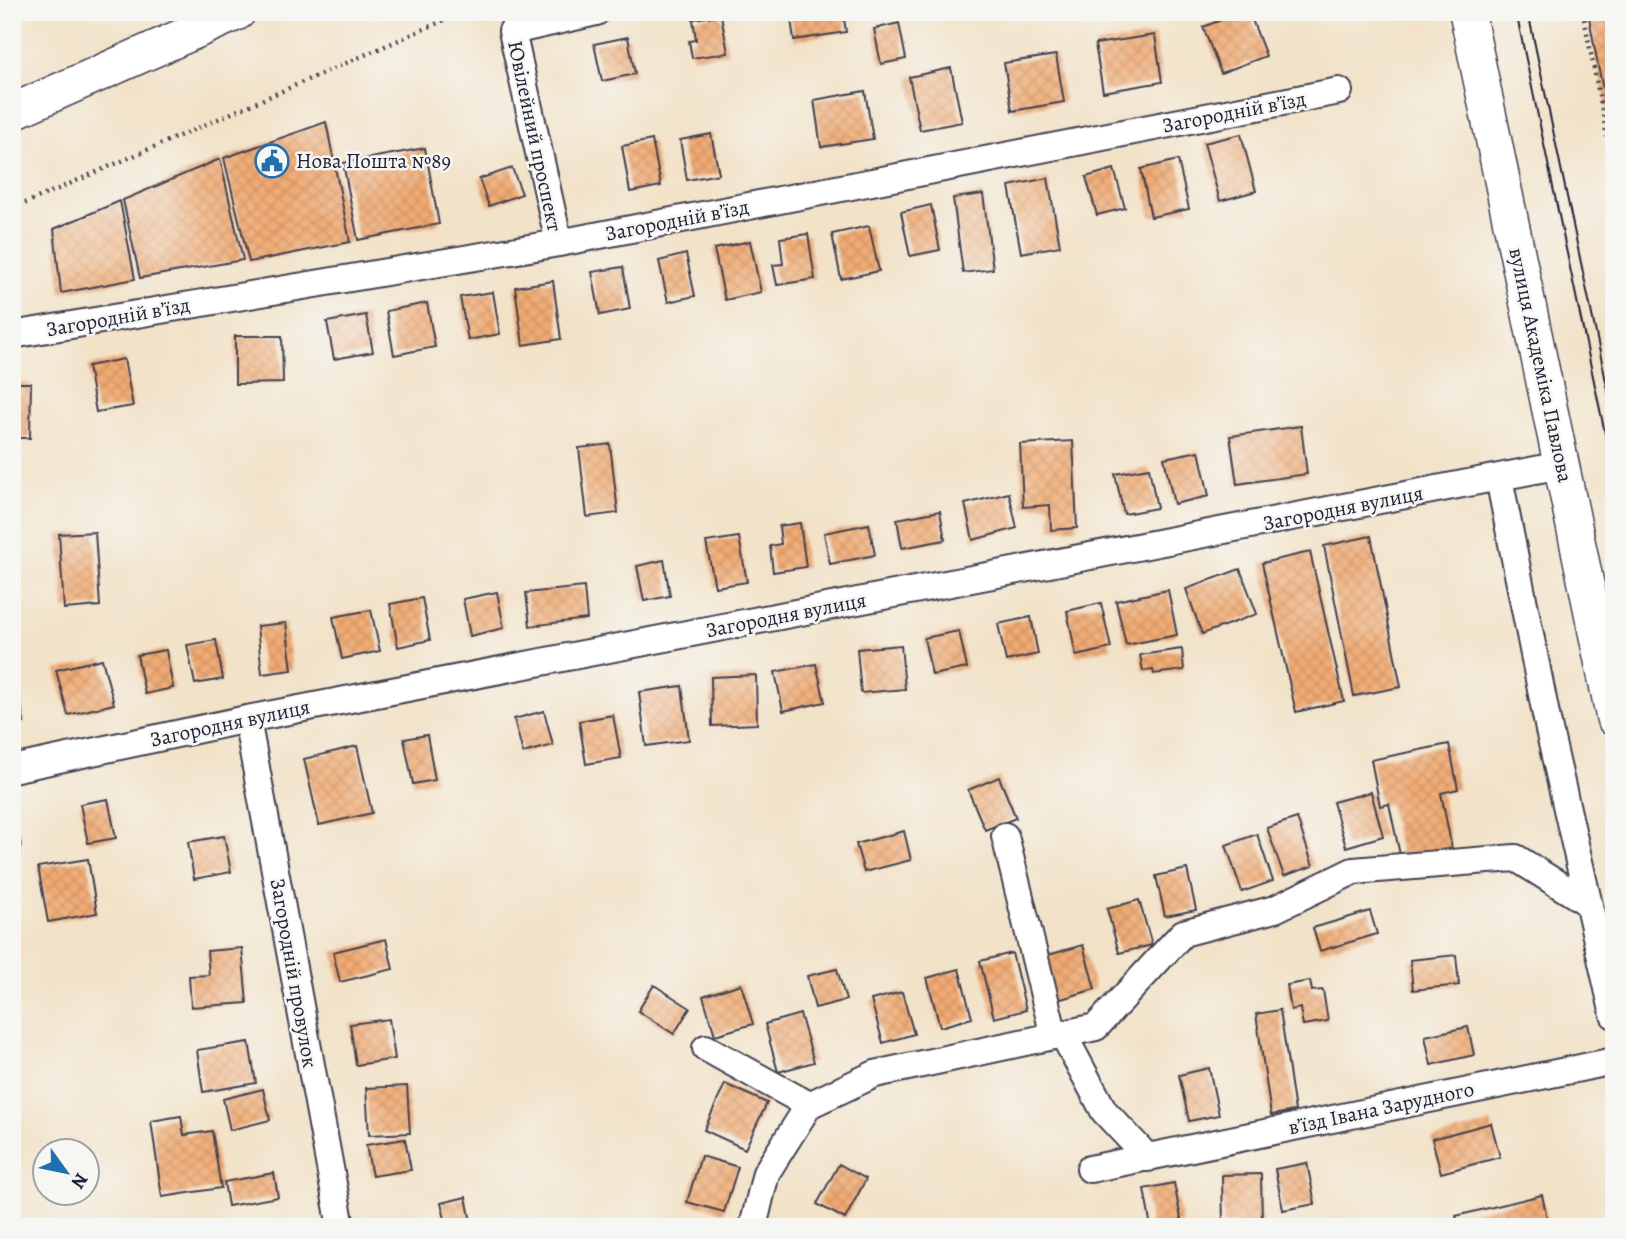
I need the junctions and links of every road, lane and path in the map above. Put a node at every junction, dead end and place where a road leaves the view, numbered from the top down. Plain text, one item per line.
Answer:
1 (238, 12) edge
2 (463, 12) edge
3 (596, 12) edge
4 (1467, 12) edge
5 (1583, 12) edge
6 (1339, 91) dead end
7 (12, 112) edge
8 (1614, 173) edge
9 (12, 209) edge
10 (559, 243) junction
11 (12, 335) edge
12 (1561, 465) junction
13 (1499, 478) junction
14 (247, 719) junction
15 (1614, 719) edge
16 (12, 769) edge
17 (1005, 836) dead end
18 (1588, 903) junction
19 (1614, 1016) edge
20 (1059, 1035) junction
21 (706, 1048) dead end
22 (1614, 1061) edge
23 (809, 1105) junction
24 (1148, 1158) junction
25 (1090, 1169) dead end
26 (341, 1227) edge
27 (753, 1227) edge

1 - 7 main road
2 - 9 path
3 - 10 street, Ювілейний проспект
4 - 12 main road, вулиця Академіка Павлова
5 - 8 path
6 - 10 street, Загородній вʼїзд
10 - 11 street, Загородній вʼїзд
12 - 13 street, Загородня вулиця
12 - 15 main road, вулиця Академіка Павлова
13 - 14 street, Загородня вулиця
13 - 18 street
14 - 16 street, Загородня вулиця
14 - 26 street, Загородній провулок
17 - 20 street
18 - 19 street
18 - 20 street
20 - 23 street
20 - 24 street
21 - 23 street
22 - 24 street, в’їзд Івана Зарудного
23 - 27 street
24 - 25 street, в’їзд Івана Зарудного

